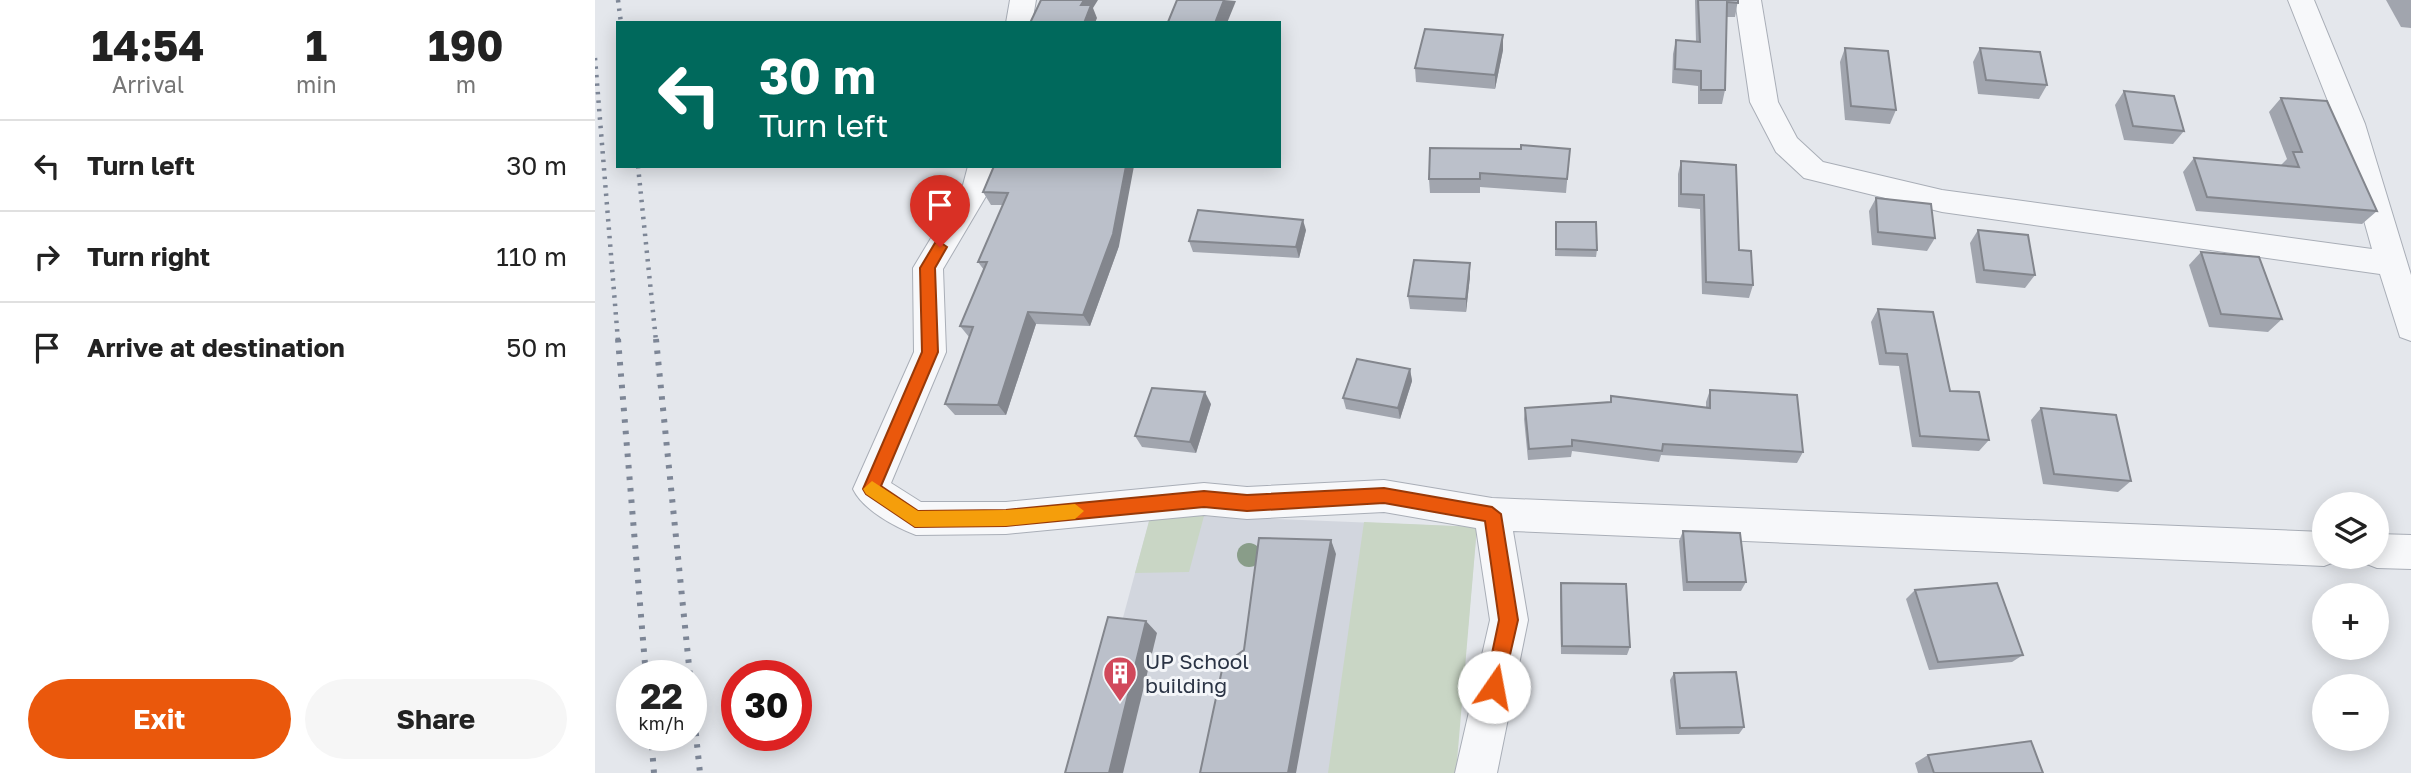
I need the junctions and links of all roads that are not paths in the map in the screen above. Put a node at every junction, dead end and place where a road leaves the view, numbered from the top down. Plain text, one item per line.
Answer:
1 (1023, 0) edge
2 (1748, 0) edge
3 (2301, 0) edge
4 (1019, 21) edge
5 (982, 168) edge
6 (2390, 263) junction
7 (2411, 328) edge
8 (1492, 514) junction
9 (2312, 548) edge
10 (2389, 551) edge
11 (2411, 552) edge
12 (1476, 773) edge

1 - 4 street
2 - 6 street
3 - 6 street
5 - 8 street
6 - 7 street
8 - 9 street
8 - 12 street
10 - 11 street

